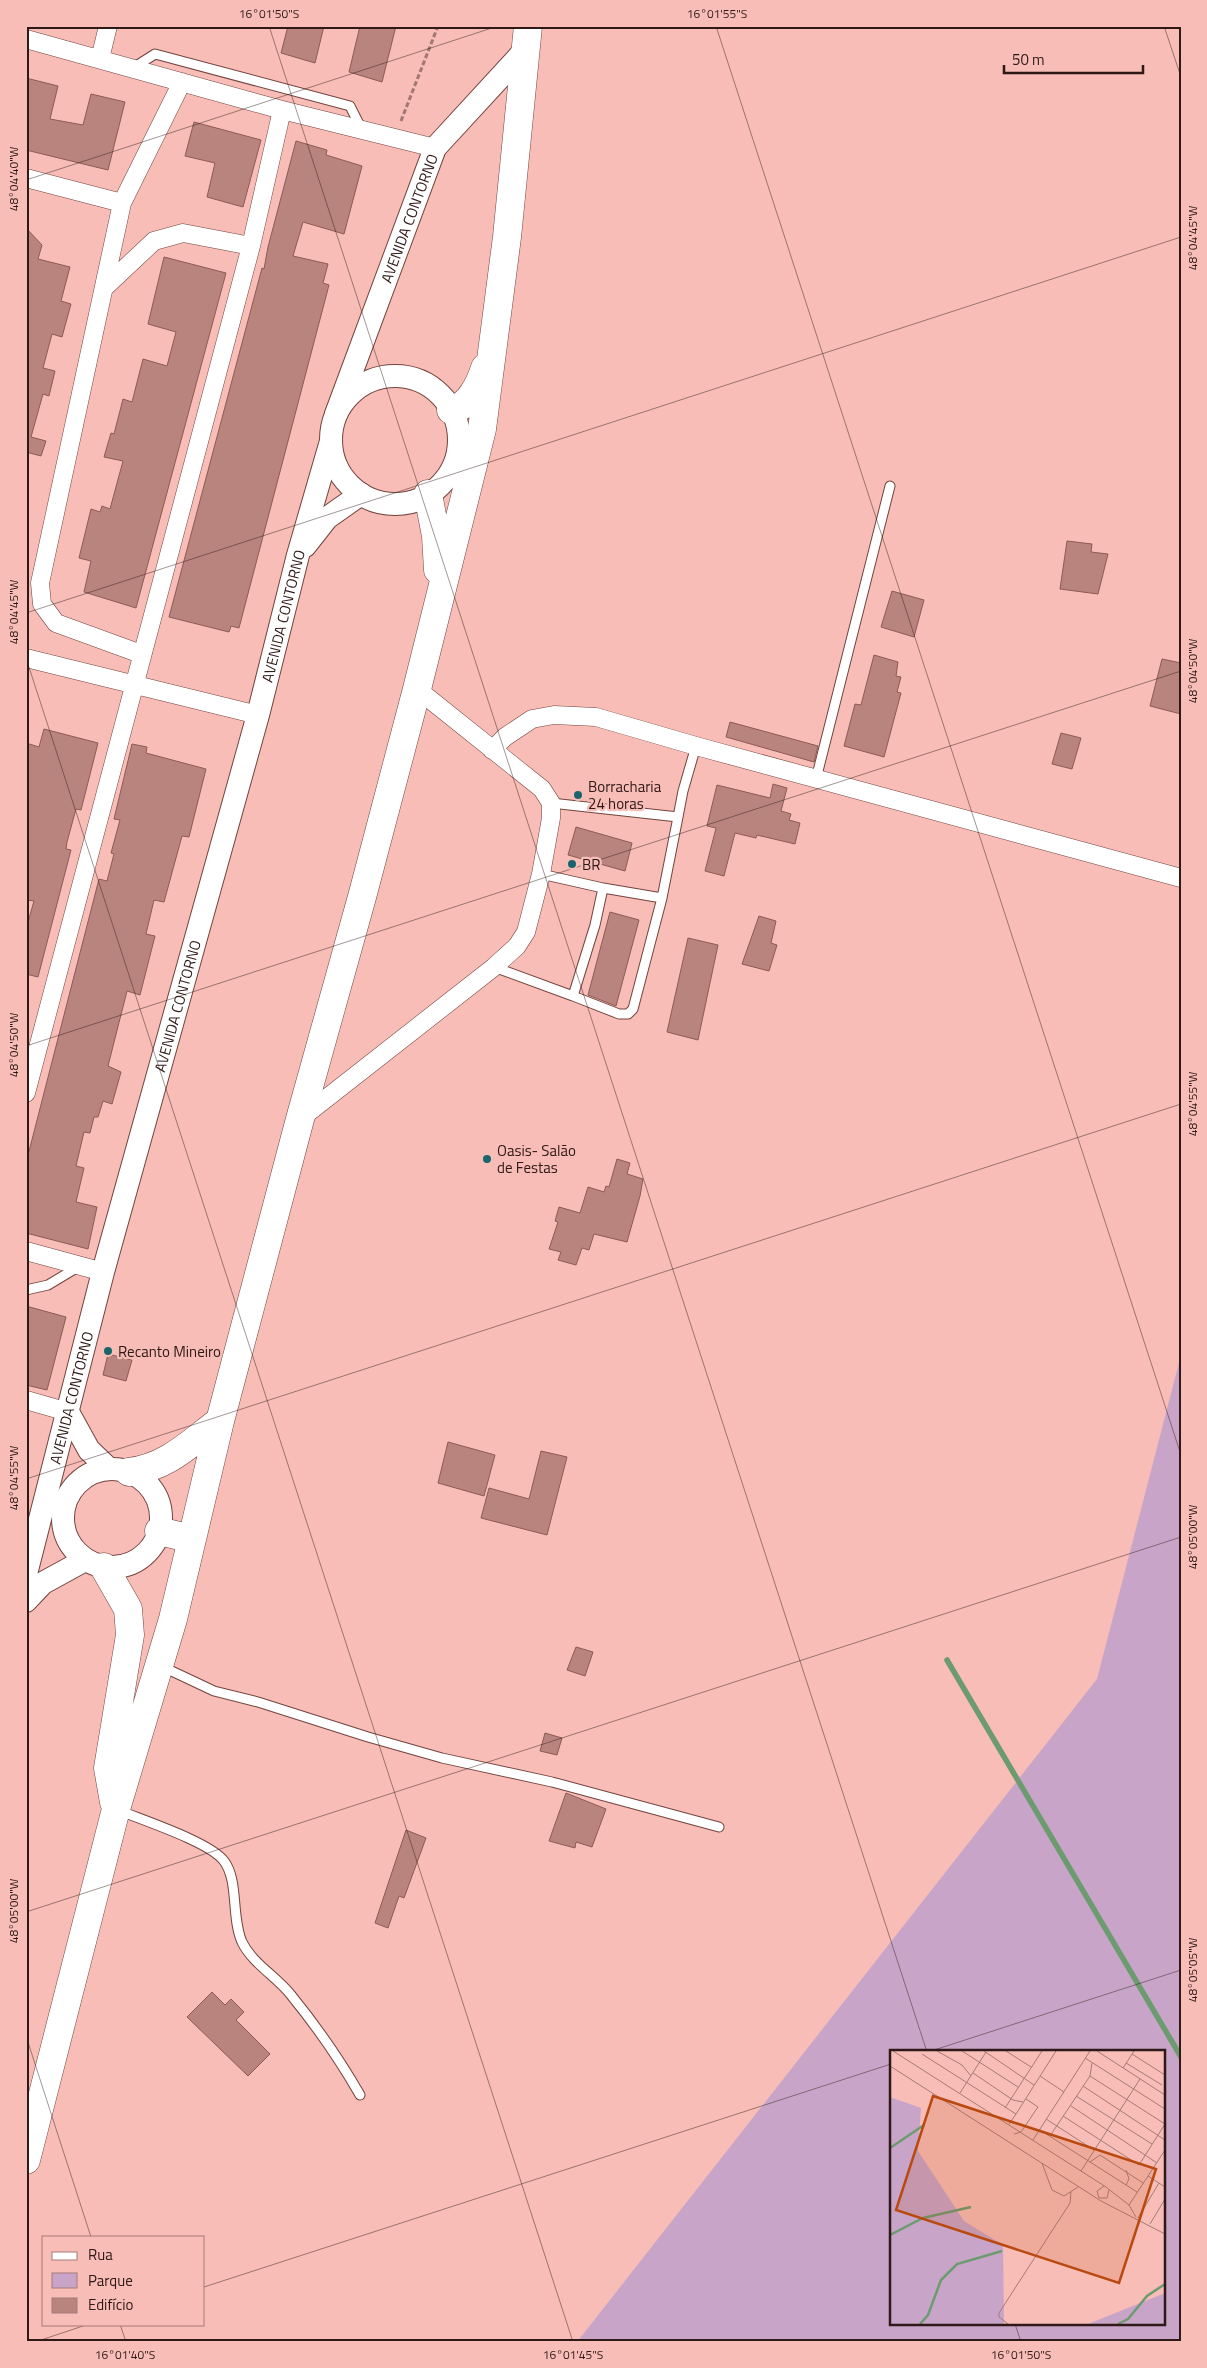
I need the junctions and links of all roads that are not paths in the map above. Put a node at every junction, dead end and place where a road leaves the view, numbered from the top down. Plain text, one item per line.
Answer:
1 (108, 26) edge
2 (527, 38) edge
3 (26, 39) edge
4 (100, 59) junction
5 (132, 68) junction
6 (182, 82) junction
7 (282, 110) junction
8 (362, 130) junction
9 (435, 148) junction
10 (26, 178) edge
11 (122, 203) junction
12 (250, 246) junction
13 (104, 288) junction
14 (493, 348) junction
15 (451, 410) junction
16 (336, 414) junction
17 (331, 441) junction
18 (890, 486) dead end
19 (361, 494) junction
20 (428, 494) junction
21 (298, 555) junction
22 (440, 593) junction
23 (141, 654) junction
24 (26, 658) edge
25 (133, 684) junction
26 (417, 689) junction
27 (258, 715) junction
28 (696, 746) junction
29 (492, 750) junction
30 (816, 779) junction
31 (551, 803) junction
32 (678, 817) junction
33 (541, 874) junction
34 (1181, 878) edge
35 (602, 888) junction
36 (662, 898) junction
37 (494, 967) junction
38 (573, 996) junction
39 (26, 1093) edge
40 (300, 1119) junction
41 (26, 1251) edge
42 (80, 1265) junction
43 (103, 1272) junction
44 (26, 1290) edge
45 (26, 1400) edge
46 (68, 1412) junction
47 (220, 1421) junction
48 (119, 1471) junction
49 (55, 1502) junction
50 (159, 1532) junction
51 (192, 1540) junction
52 (29, 1549) edge
53 (94, 1564) junction
54 (26, 1574) edge
55 (26, 1601) edge
56 (159, 1665) junction
57 (116, 1809) junction
58 (719, 1827) dead end
59 (360, 2095) dead end
60 (26, 2160) edge

1 - 4 street
2 - 9 street, AVENIDA CONTORNO
2 - 14 highway
3 - 4 street
4 - 5 street
5 - 6 street
5 - 8 lane
6 - 7 street
6 - 11 street
7 - 8 street
7 - 12 street
8 - 9 street
9 - 16 street, AVENIDA CONTORNO
10 - 11 street
11 - 13 street
12 - 13 street
12 - 23 street
13 - 23 street
14 - 15 highway
14 - 22 highway
15 - 16 street
15 - 20 street
16 - 17 street
17 - 19 street
17 - 21 street, AVENIDA CONTORNO
18 - 30 lane
19 - 20 street
19 - 21 street
20 - 22 highway
21 - 27 street, AVENIDA CONTORNO
22 - 26 highway
23 - 25 street
24 - 25 street
25 - 27 street
25 - 39 street
26 - 29 street
26 - 40 highway
27 - 43 street, AVENIDA CONTORNO
28 - 29 street
28 - 30 street
28 - 32 lane
29 - 31 street
30 - 34 street
31 - 32 lane
31 - 33 street
32 - 36 lane
33 - 35 lane
33 - 37 street
35 - 36 lane
35 - 38 lane
36 - 38 lane
37 - 38 lane
37 - 40 street
40 - 47 highway
41 - 42 street
42 - 43 street
42 - 44 lane
43 - 46 street, AVENIDA CONTORNO
45 - 46 street
46 - 48 street
46 - 49 street, AVENIDA CONTORNO
47 - 48 highway
47 - 51 highway
48 - 49 street
48 - 50 street
49 - 52 street, AVENIDA CONTORNO
49 - 53 street
50 - 51 highway
50 - 53 street
51 - 56 highway
52 - 54 street, AVENIDA CONTORNO
53 - 55 street
53 - 57 highway
56 - 57 highway
56 - 58 lane
57 - 59 lane
57 - 60 highway

